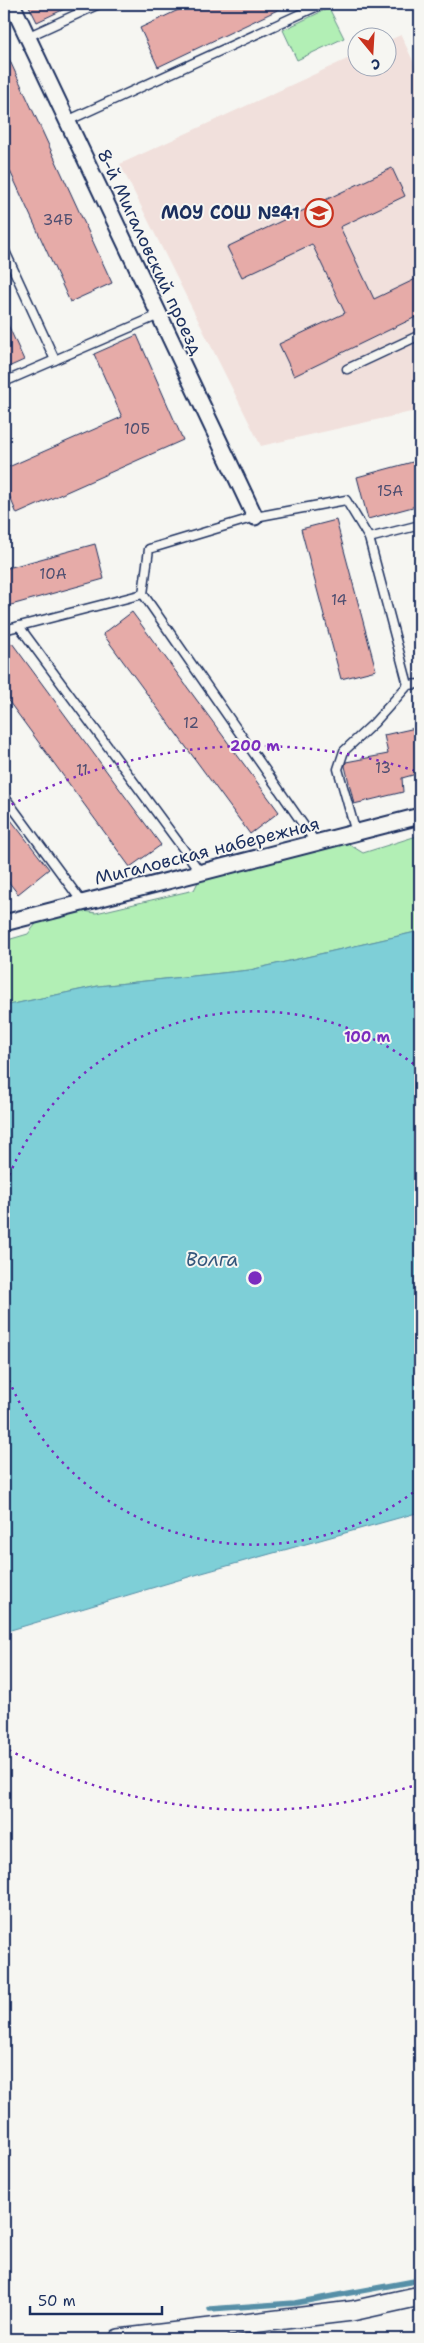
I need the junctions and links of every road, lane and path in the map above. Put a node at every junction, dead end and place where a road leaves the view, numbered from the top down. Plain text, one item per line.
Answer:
1 (98, 4) edge
2 (322, 4) edge
3 (10, 8) edge
4 (28, 37) junction
5 (67, 121) junction
6 (4, 249) edge
7 (159, 315) junction
8 (420, 335) edge
9 (55, 360) junction
10 (347, 370) dead end
11 (4, 382) edge
12 (255, 517) junction
13 (420, 525) edge
14 (369, 538) junction
15 (143, 594) junction
16 (19, 626) junction
17 (4, 630) edge
18 (420, 684) edge
19 (408, 685) junction
20 (4, 796) edge
21 (420, 816) edge
22 (356, 833) junction
23 (316, 843) junction
24 (201, 873) junction
25 (82, 902) junction
26 (4, 923) edge
27 (420, 2296) edge
28 (118, 2339) edge

1 - 4 lane
2 - 5 lane
3 - 4 street, 8-й Мигаловский проезд
4 - 5 street, 8-й Мигаловский проезд
5 - 7 street, 8-й Мигаловский проезд
6 - 9 lane
7 - 9 lane
7 - 12 street, 8-й Мигаловский проезд
8 - 10 lane
9 - 11 lane
12 - 14 lane
12 - 15 lane
13 - 14 lane
14 - 19 lane
15 - 16 lane
15 - 23 lane
16 - 17 lane
16 - 24 lane
18 - 19 lane
19 - 22 lane
20 - 25 lane
21 - 22 street, Мигаловская набережная
22 - 23 street, Мигаловская набережная
23 - 24 street, Мигаловская набережная
24 - 25 street, Мигаловская набережная
25 - 26 street, Мигаловская набережная
27 - 28 street

